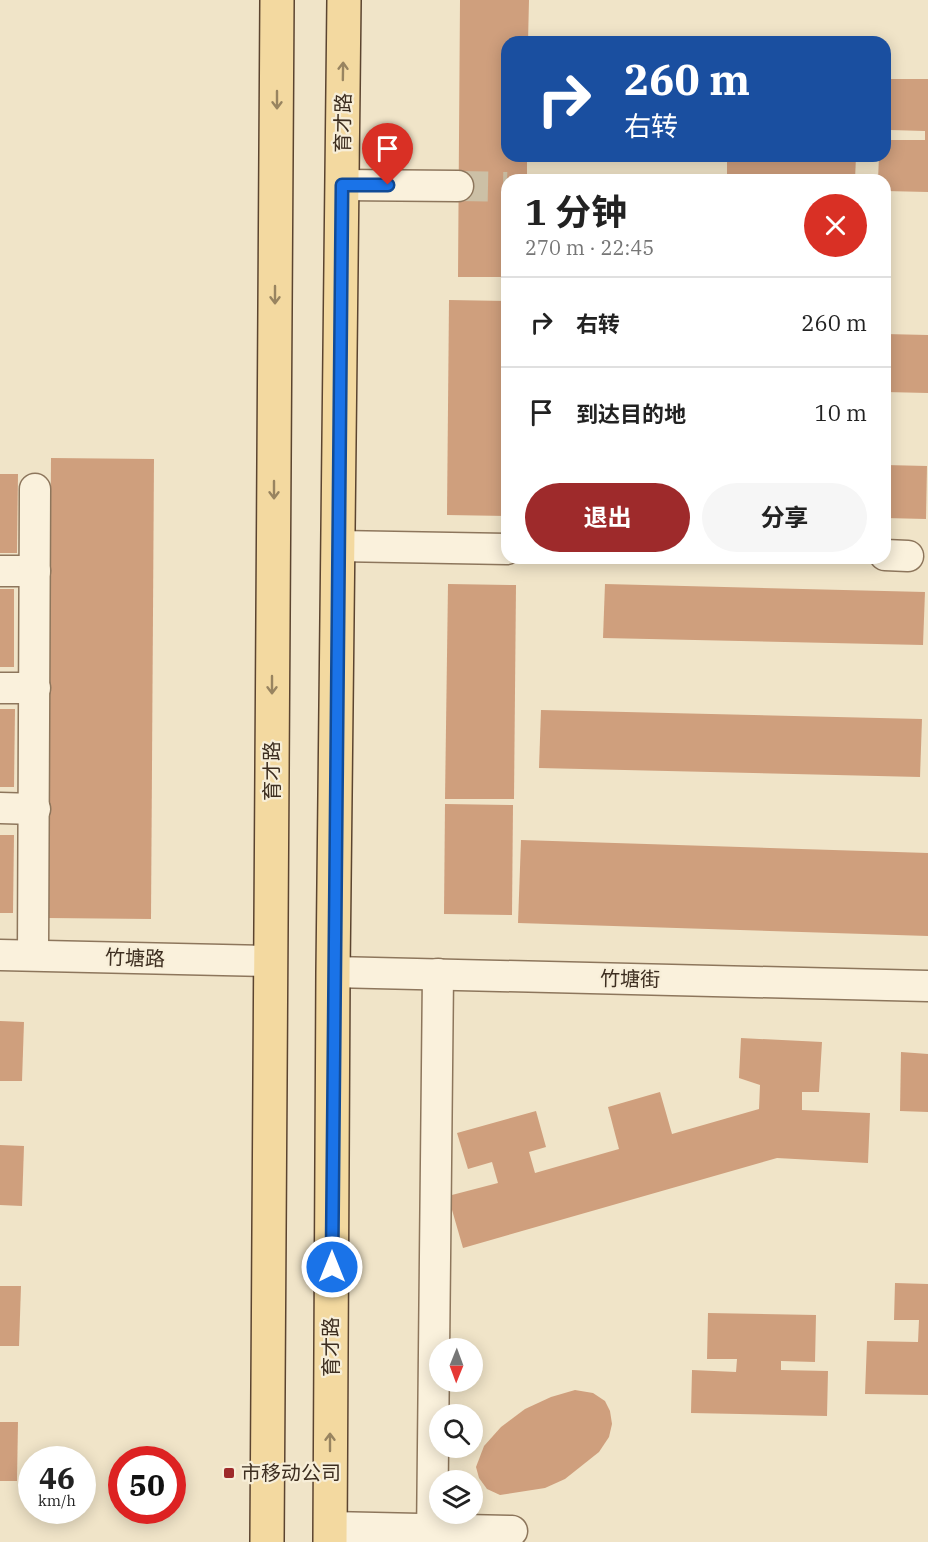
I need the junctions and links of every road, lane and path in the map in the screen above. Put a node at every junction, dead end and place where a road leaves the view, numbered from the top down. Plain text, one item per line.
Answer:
1 (277, 0) edge
2 (344, 0) edge
3 (342, 185) junction
4 (458, 186) tunnel mouth
5 (35, 489) dead end
6 (338, 546) junction
7 (501, 549) edge
8 (0, 571) edge
9 (35, 571) junction
10 (0, 688) edge
11 (35, 688) junction
12 (0, 808) edge
13 (35, 809) junction
14 (0, 955) edge
15 (33, 955) junction
16 (270, 961) junction
17 (333, 972) junction
18 (438, 974) junction
19 (928, 986) edge
20 (512, 1531) dead end
21 (330, 1535) edge
22 (432, 1536) edge
23 (267, 1542) edge

1 -> 16 main road, 育才路
3 -> 2 main road, 育才路
3 - 4 street
3 - 6 main road, 育才路
5 - 9 street
6 - 7 street
6 - 17 main road, 育才路
8 - 9 street
9 - 11 street
10 - 11 street
11 - 13 street
12 - 13 street
13 - 15 street
14 - 15 street, 竹塘路
15 - 16 street, 竹塘路
16 - 23 main road, 育才路
17 - 18 street, 竹塘街
21 -> 17 main road, 育才路
18 - 19 street, 竹塘街
18 - 22 street
20 - 22 street
21 - 22 street

